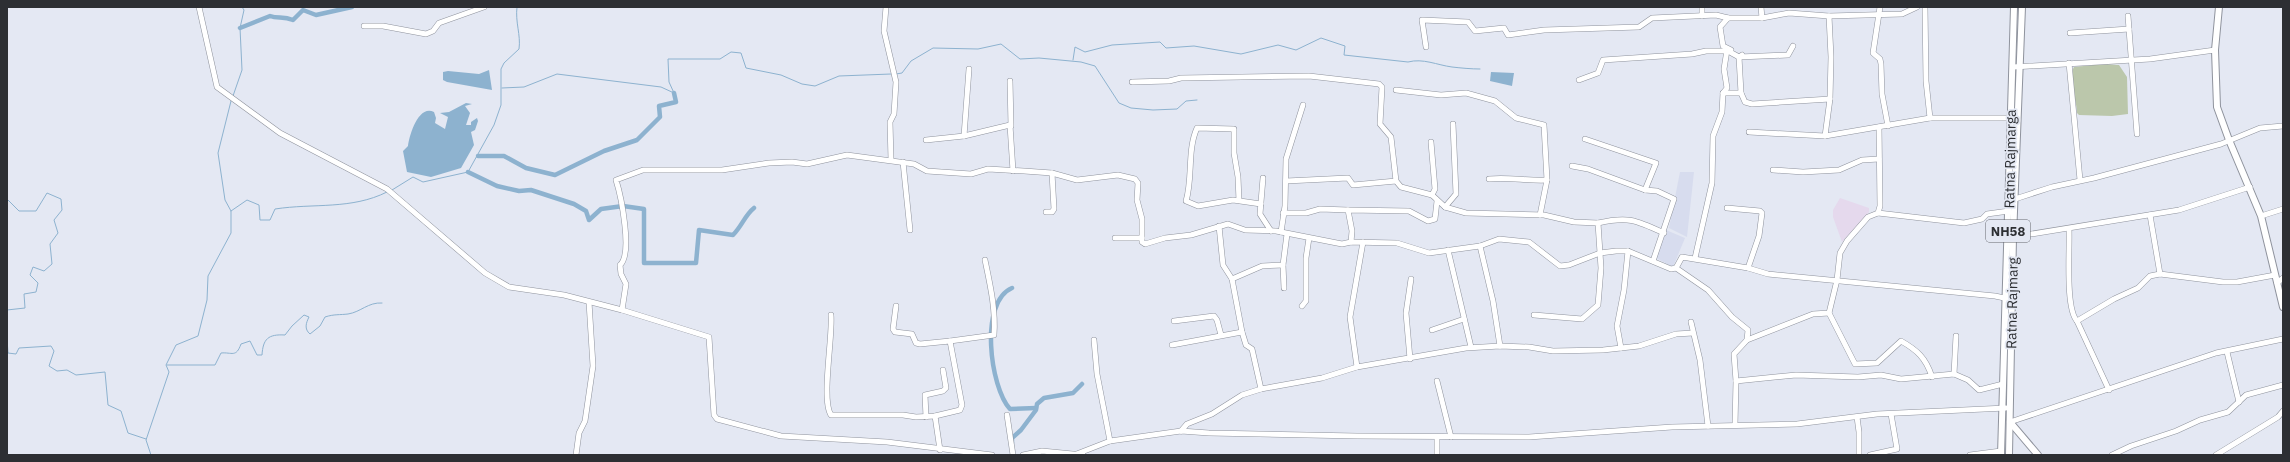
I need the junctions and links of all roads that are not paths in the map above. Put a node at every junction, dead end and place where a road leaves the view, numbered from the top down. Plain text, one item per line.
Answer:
1 (199, 7) edge
2 (484, 7) edge
3 (886, 7) edge
4 (1702, 7) edge
5 (1761, 7) edge
6 (1880, 7) edge
7 (1916, 7) edge
8 (1925, 7) edge
9 (2014, 7) edge
10 (2022, 7) edge
11 (2219, 7) edge
12 (1880, 14) junction
13 (1702, 16) junction
14 (1829, 16) junction
15 (2128, 16) dead end
16 (1728, 18) junction
17 (1762, 18) junction
18 (364, 26) dead end
19 (2129, 29) junction
20 (2070, 33) dead end
21 (1723, 46) junction
22 (1792, 46) dead end
23 (1426, 47) dead end
24 (2215, 50) junction
25 (1728, 51) junction
26 (1739, 57) junction
27 (2132, 60) junction
28 (2069, 63) junction
29 (2013, 67) junction
30 (2021, 67) junction
31 (969, 68) dead end
32 (1579, 80) dead end
33 (1010, 81) dead end
34 (1132, 82) dead end
35 (1396, 90) dead end
36 (1741, 93) junction
37 (1723, 94) junction
38 (1830, 99) junction
39 (1302, 105) dead end
40 (1930, 118) junction
41 (2010, 118) junction
42 (1453, 124) dead end
43 (1011, 126) junction
44 (1888, 126) junction
45 (2283, 126) edge
46 (1879, 127) junction
47 (1749, 132) dead end
48 (2137, 134) dead end
49 (964, 136) junction
50 (1826, 136) junction
51 (1585, 139) dead end
52 (926, 140) dead end
53 (2229, 140) junction
54 (1431, 142) dead end
55 (1879, 159) junction
56 (891, 160) junction
57 (903, 162) junction
58 (1572, 166) dead end
59 (1773, 170) dead end
60 (1013, 171) junction
61 (1052, 173) junction
62 (1263, 178) dead end
63 (1489, 179) dead end
64 (1546, 180) junction
65 (2080, 180) junction
66 (1396, 181) junction
67 (1286, 182) junction
68 (2250, 187) junction
69 (1645, 190) junction
70 (1432, 196) junction
71 (2015, 199) junction
72 (1239, 201) junction
73 (1437, 201) junction
74 (1261, 204) junction
75 (1445, 207) junction
76 (1727, 208) dead end
77 (2283, 209) edge
78 (1348, 210) junction
79 (1046, 212) dead end
80 (1283, 213) junction
81 (1878, 213) junction
82 (1540, 215) junction
83 (2011, 215) junction
84 (2150, 215) junction
85 (2261, 216) junction
86 (1598, 223) junction
87 (1219, 226) junction
88 (2070, 229) junction
89 (910, 230) dead end
90 (1271, 231) junction
91 (1280, 232) junction
92 (1664, 233) junction
93 (1287, 234) junction
94 (2013, 237) junction
95 (1115, 238) dead end
96 (1142, 238) junction
97 (1309, 238) junction
98 (1351, 242) junction
99 (1363, 242) junction
100 (1480, 246) junction
101 (1448, 250) junction
102 (1628, 251) junction
103 (1600, 253) junction
104 (1695, 258) junction
105 (984, 260) dead end
106 (1653, 262) junction
107 (1283, 265) junction
108 (1676, 268) junction
109 (1748, 268) junction
110 (2160, 274) junction
111 (2275, 275) junction
112 (2283, 278) edge
113 (1232, 279) junction
114 (1411, 279) dead end
115 (1837, 280) junction
116 (2277, 283) junction
117 (1284, 288) dead end
118 (2009, 299) junction
119 (589, 302) junction
120 (896, 306) dead end
121 (1302, 306) dead end
122 (2283, 307) edge
123 (622, 310) junction
124 (1829, 313) junction
125 (831, 315) dead end
126 (1534, 315) dead end
127 (1464, 319) junction
128 (1174, 320) dead end
129 (2077, 321) junction
130 (1691, 322) dead end
131 (1432, 330) dead end
132 (1242, 332) junction
133 (1693, 333) junction
134 (1221, 335) junction
135 (1956, 336) dead end
136 (2283, 339) edge
137 (1094, 340) dead end
138 (1747, 340) junction
139 (950, 341) junction
140 (1172, 345) dead end
141 (1500, 346) junction
142 (1471, 347) junction
143 (1621, 348) junction
144 (2227, 352) junction
145 (1410, 359) junction
146 (1356, 367) junction
147 (943, 370) dead end
148 (1954, 374) junction
149 (1932, 377) junction
150 (1437, 381) dead end
151 (1736, 381) junction
152 (2003, 384) junction
153 (2283, 385) edge
154 (1261, 389) junction
155 (2109, 390) junction
156 (2239, 402) junction
157 (2007, 408) junction
158 (2283, 411) edge
159 (1891, 414) junction
160 (1007, 415) dead end
161 (926, 416) junction
162 (935, 416) junction
163 (1857, 417) junction
164 (2010, 422) junction
165 (1735, 425) junction
166 (1708, 426) junction
167 (1181, 431) junction
168 (2010, 434) junction
169 (2003, 435) junction
170 (1437, 436) junction
171 (1451, 437) junction
172 (1110, 441) junction
173 (938, 452) edge
174 (2001, 453) edge
175 (1075, 454) edge
176 (2219, 454) edge
177 (576, 455) edge
178 (992, 455) edge
179 (1013, 455) edge
180 (1022, 455) edge
181 (1083, 455) edge
182 (1437, 455) edge
183 (1859, 455) edge
184 (1870, 455) edge
185 (1970, 455) edge
186 (2009, 455) edge
187 (2038, 455) edge
188 (2112, 455) edge

1 - 119 street
2 - 18 street
3 - 56 street
4 - 13 street
5 - 17 street
6 - 12 street
7 - 12 street
8 - 40 street
9 - 29 main road, Ratna Rajmarga / NH58
10 - 30 main road, Ratna Rajmarg / NH58
11 - 24 main road
12 - 14 street
12 - 44 street
13 - 16 street
13 - 23 street
14 - 17 street
14 - 38 street
15 - 19 street
16 - 17 street
16 - 21 street
19 - 20 street
19 - 27 street
21 - 25 street
21 - 26 street
22 - 26 street
24 - 27 street
24 - 53 main road
25 - 26 street
25 - 32 street
25 - 37 street
26 - 36 street
27 - 28 street
27 - 48 street
28 - 30 street
28 - 65 street
29 - 30 street
29 - 41 main road, Ratna Rajmarga / NH58
30 - 71 main road, Ratna Rajmarg / NH58
31 - 49 street
33 - 43 street
34 - 66 street
35 - 64 street
36 - 37 street
36 - 38 street
37 - 104 street
38 - 50 street
39 - 67 street
40 - 41 street
40 - 44 street
41 - 83 main road, Ratna Rajmarga / NH58
42 - 75 street
43 - 49 street
43 - 60 street
44 - 46 street
45 - 53 street
46 - 50 street
46 - 55 street
47 - 50 street
49 - 52 street
51 - 69 street
53 - 65 street
53 - 68 main road
54 - 70 street
55 - 59 street
55 - 81 street
56 - 57 street
56 - 123 street
57 - 60 street
57 - 89 street
58 - 69 street
60 - 61 street
61 - 79 street
61 - 96 street
62 - 74 street
63 - 64 street
64 - 82 street
65 - 71 street
66 - 67 street
66 - 70 street
67 - 80 street
68 - 84 street
68 - 85 main road
69 - 92 street
70 - 73 street
71 - 83 main road, Ratna Rajmarg / NH58
72 - 72 street
72 - 74 street
73 - 75 street
73 - 78 street
74 - 90 street
75 - 82 street
76 - 109 street
77 - 85 street
78 - 80 street
78 - 98 street
80 - 91 street
81 - 83 street
81 - 115 street
82 - 86 street
83 - 94 main road, Ratna Rajmarg / NH58
83 - 118 main road, Ratna Rajmarga / NH58
84 - 88 street
84 - 110 street
85 - 111 main road
86 - 92 street
86 - 103 street
87 - 90 street
87 - 96 street
87 - 113 street
88 - 94 street
88 - 129 street
90 - 91 street
91 - 93 street
92 - 106 street
93 - 97 street
93 - 107 street
94 - 118 main road, Ratna Rajmarg / NH58
95 - 96 street
97 - 98 street
97 - 121 street
98 - 99 street
99 - 101 street
99 - 146 street
100 - 101 street
100 - 103 street
100 - 141 street
101 - 127 street
102 - 103 street
102 - 106 street
102 - 143 street
103 - 126 street
104 - 108 street
104 - 109 street
105 - 139 street
106 - 108 street
107 - 113 street
107 - 117 street
108 - 138 street
109 - 115 street
110 - 111 street
110 - 129 street
111 - 116 main road
112 - 116 street
113 - 132 street
114 - 145 street
115 - 118 street
115 - 124 street
116 - 122 main road
118 - 152 main road, Ratna Rajmarga / NH58
118 - 157 main road, Ratna Rajmarg / NH58
119 - 123 street
119 - 177 street
120 - 139 street
123 - 173 street
124 - 138 street
124 - 149 street
125 - 161 street
127 - 131 street
127 - 142 street
128 - 134 street
129 - 155 street
130 - 133 street
132 - 134 street
132 - 154 street
133 - 143 street
133 - 166 street
134 - 140 street
135 - 148 street
136 - 144 street
137 - 172 street
138 - 151 street
139 - 162 street
141 - 142 street
141 - 143 street
142 - 145 street
144 - 155 street
144 - 156 street
145 - 146 street
146 - 154 street
147 - 161 street
148 - 149 street
148 - 152 street
149 - 151 street
150 - 171 street
151 - 165 street
152 - 157 main road, Ratna Rajmarga / NH58
153 - 156 street
154 - 167 street
155 - 164 street
156 - 188 street
157 - 159 street
157 - 164 main road, Ratna Rajmarg / NH58
157 - 169 main road, Ratna Rajmarga / NH58
158 - 176 street
159 - 163 street
159 - 184 street
160 - 179 street
161 - 162 street
162 - 173 street
163 - 165 street
163 - 183 street
164 - 168 main road, Ratna Rajmarg / NH58
164 - 187 main road
165 - 166 street
166 - 171 street
167 - 170 street
167 - 172 street
168 - 169 main road
168 - 186 main road, Ratna Rajmarg / NH58
169 - 174 main road, Ratna Rajmarga / NH58
170 - 171 street
170 - 182 street
172 - 175 street
173 - 178 street
174 - 185 street
175 - 180 street
175 - 181 street

